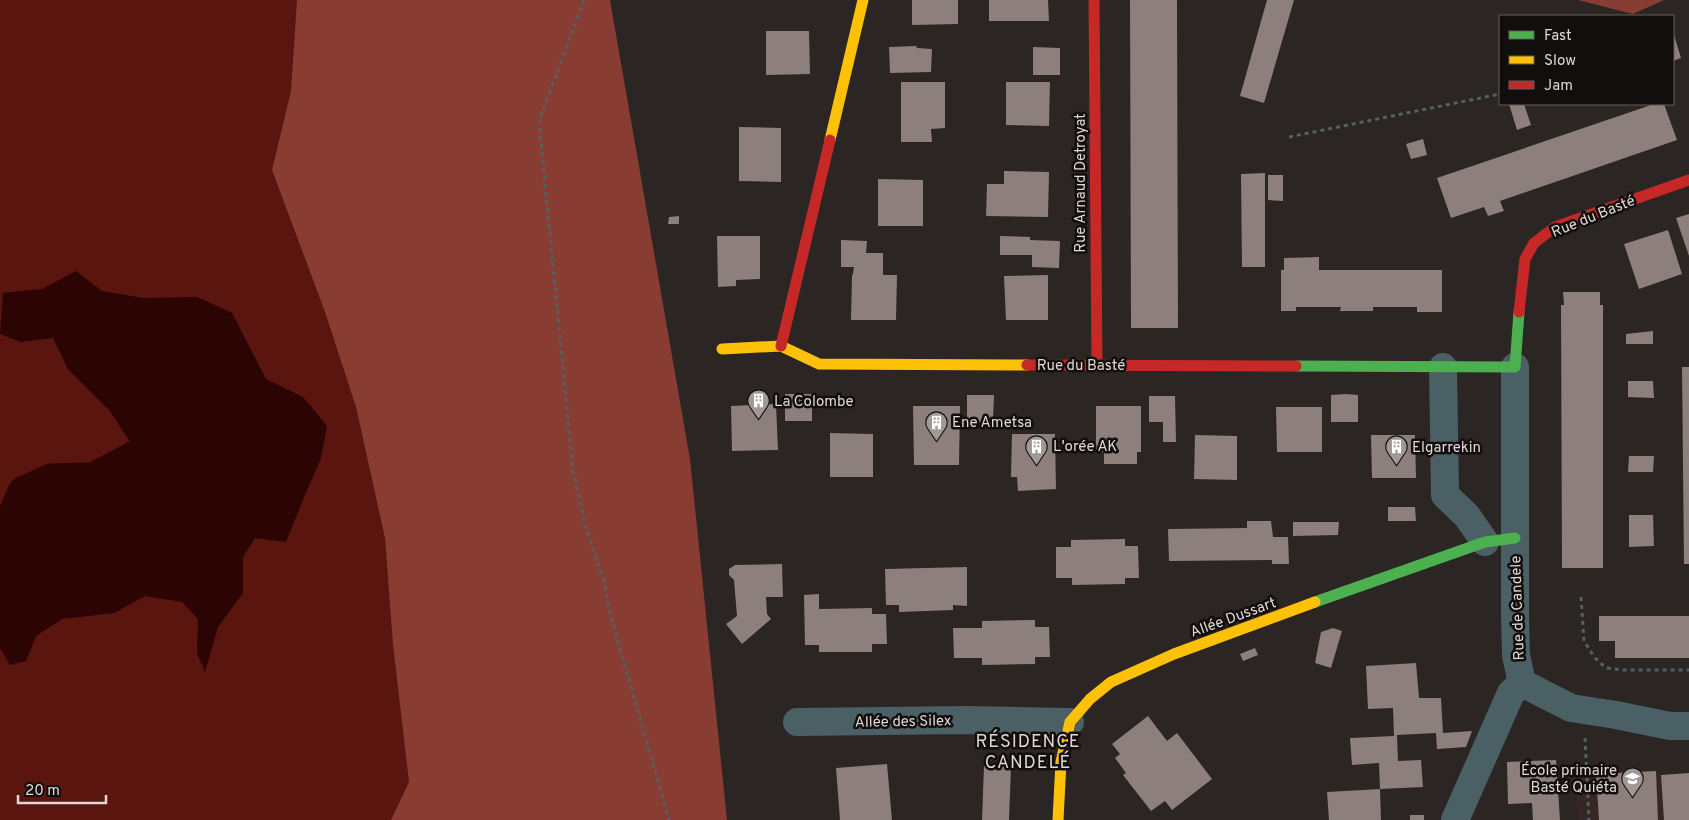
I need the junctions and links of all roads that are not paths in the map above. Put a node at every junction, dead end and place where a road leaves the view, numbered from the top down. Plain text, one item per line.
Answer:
1 (863, 0) edge
2 (1094, 0) edge
3 (1689, 180) edge
4 (781, 346) junction
5 (722, 349) dead end
6 (1096, 366) junction
7 (1443, 367) junction
8 (1515, 367) junction
9 (1515, 538) junction
10 (1485, 542) junction
11 (1522, 683) junction
12 (797, 722) dead end
13 (1070, 722) junction
14 (1689, 726) edge
15 (1058, 820) edge
16 (1455, 820) edge

1 - 4 street
2 - 6 street, Rue Arnaud Detroyat
3 - 8 street, Rue du Basté
4 - 5 street, Rue du Basté
4 - 6 street, Rue du Basté
6 - 7 street, Rue du Basté
7 - 8 street, Rue du Basté
7 - 10 street
8 - 9 street, Rue du Basté
9 - 10 street, Allée Dussart
9 - 11 street, Rue de Candele
10 - 13 street, Allée Dussart
11 - 14 street
11 - 16 street
12 - 13 street, Allée des Silex
13 - 15 street, Allée Dussart

